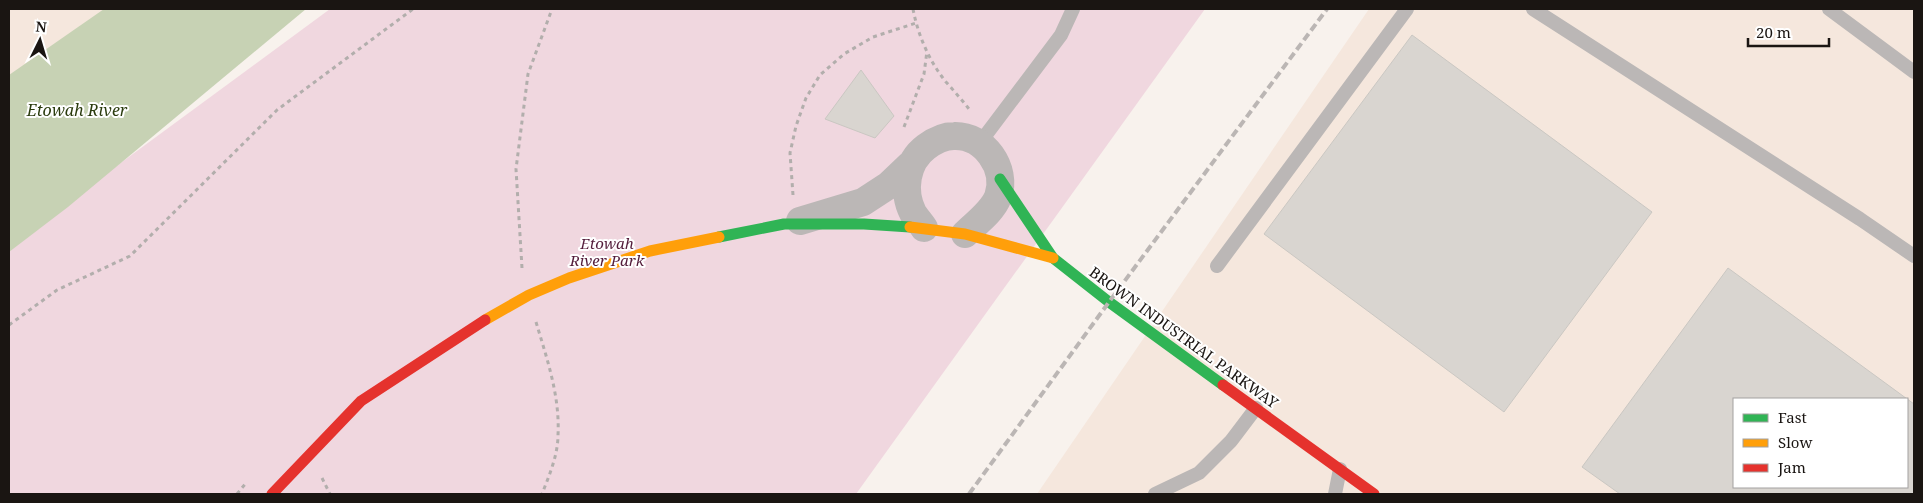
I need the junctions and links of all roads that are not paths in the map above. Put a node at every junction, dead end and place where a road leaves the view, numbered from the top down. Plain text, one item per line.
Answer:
1 (1073, 9) edge
2 (1407, 9) edge
3 (1533, 9) edge
4 (1829, 9) edge
5 (1914, 72) edge
6 (985, 135) junction
7 (910, 165) junction
8 (1000, 179) junction
9 (794, 211) junction
10 (924, 228) junction
11 (965, 234) junction
12 (1914, 256) edge
13 (1053, 258) junction
14 (1217, 266) dead end
15 (1256, 408) junction
16 (1340, 469) junction
17 (272, 494) edge
18 (1155, 494) edge
19 (1335, 494) edge
20 (1374, 494) edge

1 - 6 lane
2 - 14 lane
3 - 12 lane
4 - 5 lane
6 - 7 street
6 - 8 street
7 - 9 street
7 - 10 street
8 - 11 street
8 - 13 street, BROWN INDUSTRIAL PARKWAY
9 - 10 street
9 - 17 street
10 - 11 street
11 - 13 street
13 - 15 street, BROWN INDUSTRIAL PARKWAY
15 - 16 street, BROWN INDUSTRIAL PARKWAY
15 - 18 lane
16 - 19 lane
16 - 20 street, BROWN INDUSTRIAL PARKWAY

